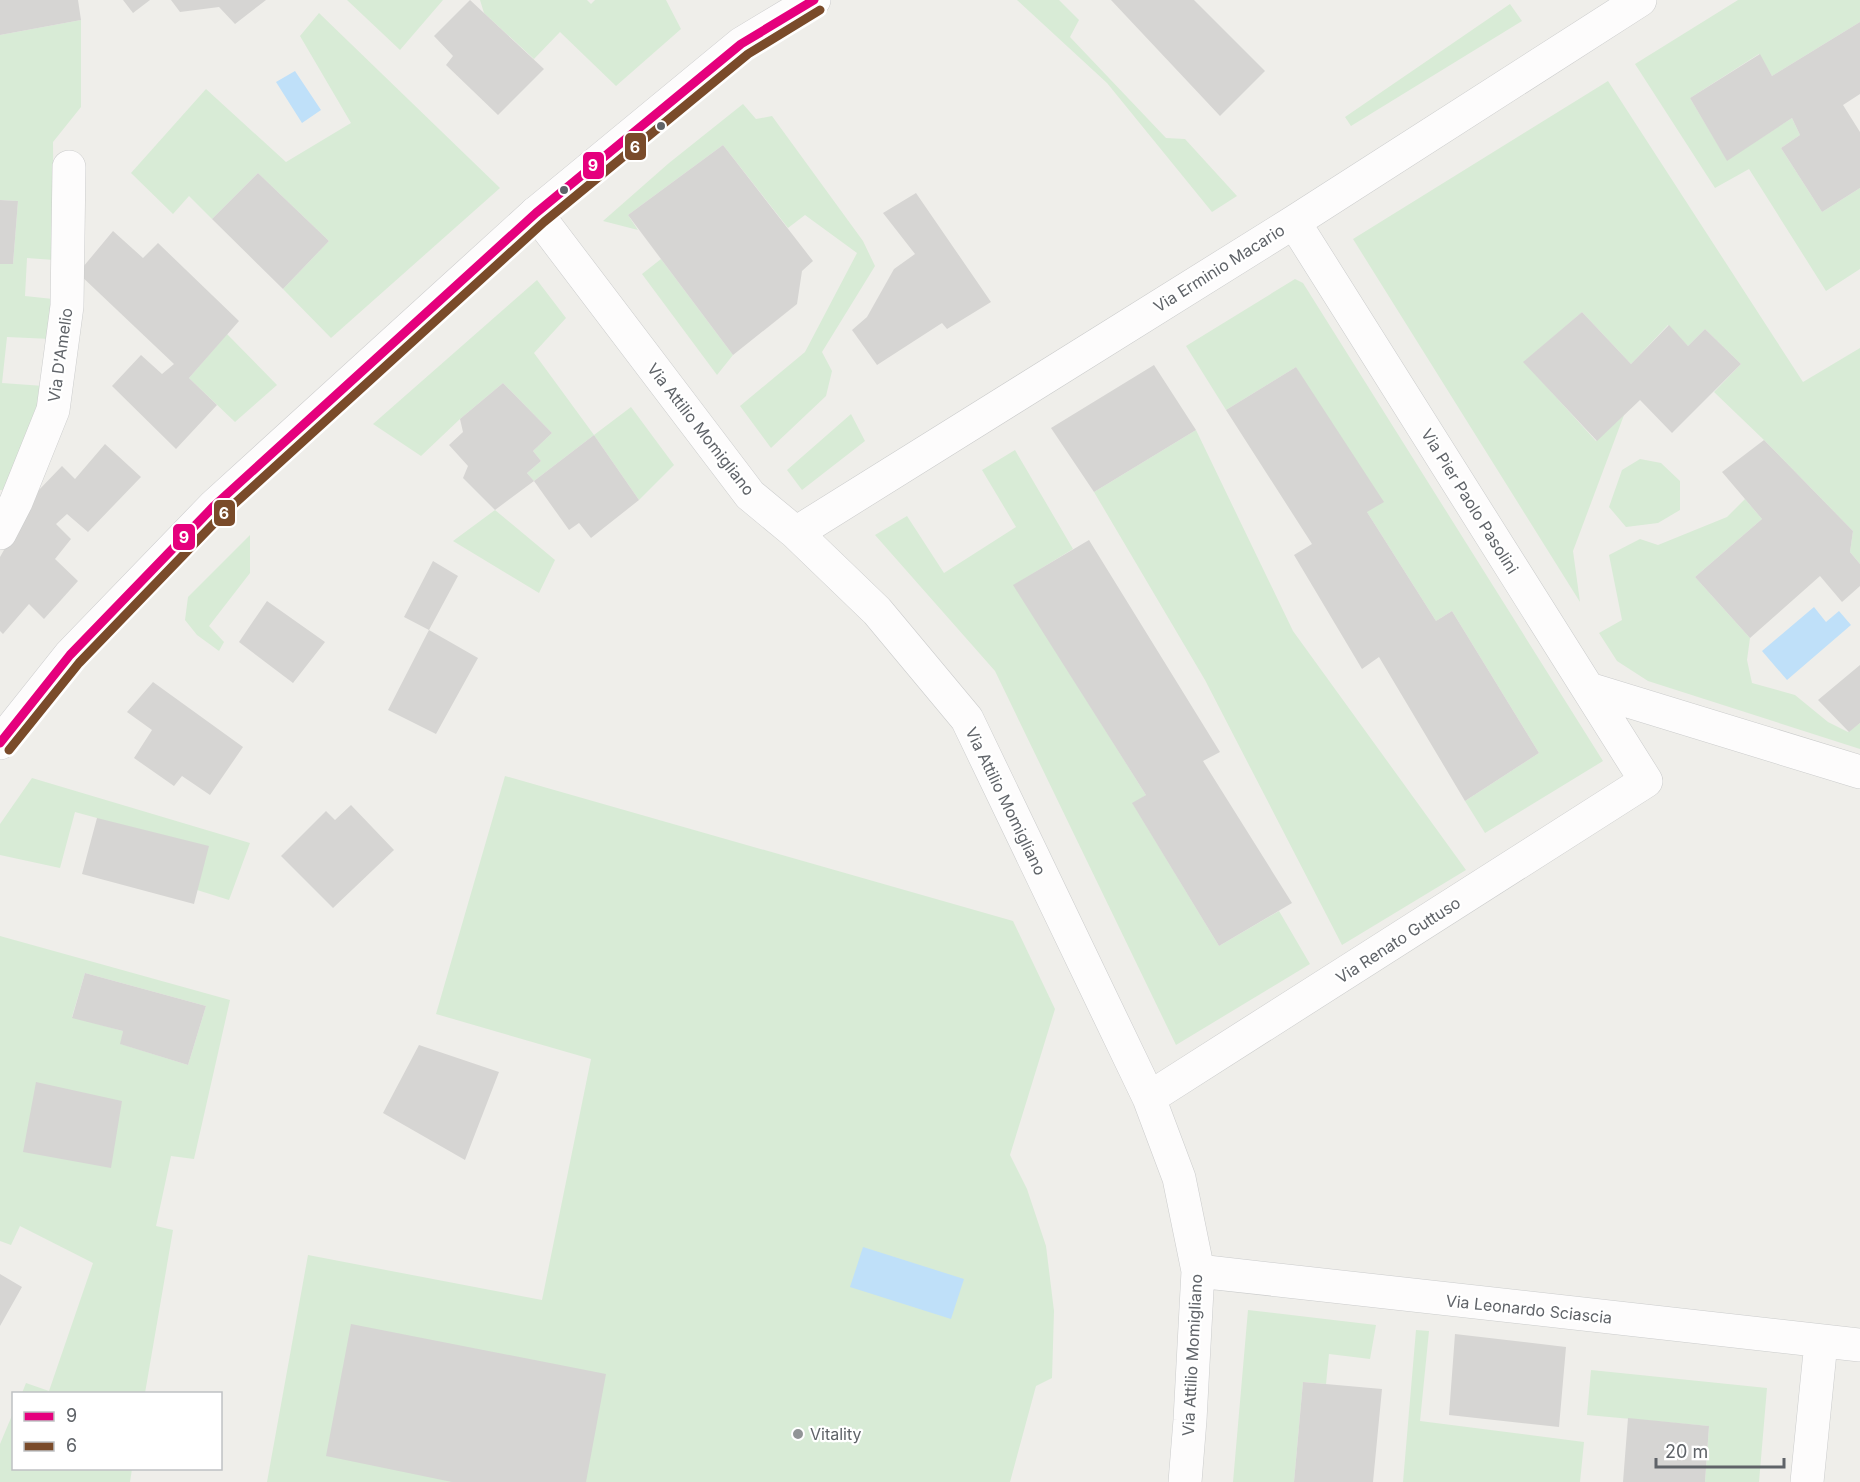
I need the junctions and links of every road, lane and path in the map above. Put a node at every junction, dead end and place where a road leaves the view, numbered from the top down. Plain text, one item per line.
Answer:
1 (814, 0) edge
2 (1640, 0) edge
3 (69, 167) dead end
4 (536, 213) junction
5 (1294, 222) junction
6 (0, 533) edge
7 (796, 533) junction
8 (1589, 689) junction
9 (0, 743) edge
10 (1860, 772) edge
11 (1646, 781) joint
12 (1149, 1098) junction
13 (1198, 1271) junction
14 (1821, 1341) junction
15 (1860, 1346) edge
16 (1185, 1482) edge
17 (1807, 1482) edge

1 - 4 street
2 - 5 street, Via Erminio Macario
3 - 6 street, Via D'Amelio
4 - 7 street, Via Attilio Momigliano
4 - 9 street
5 - 7 street, Via Erminio Macario
5 - 8 street, Via Pier Paolo Pasolini
7 - 12 street, Via Attilio Momigliano
8 - 10 street
8 - 11 street, Via Pier Paolo Pasolini
11 - 12 street, Via Renato Guttuso
12 - 13 street, Via Attilio Momigliano
13 - 14 street, Via Leonardo Sciascia
13 - 16 street, Via Attilio Momigliano
14 - 15 street, Via Leonardo Sciascia
14 - 17 street

